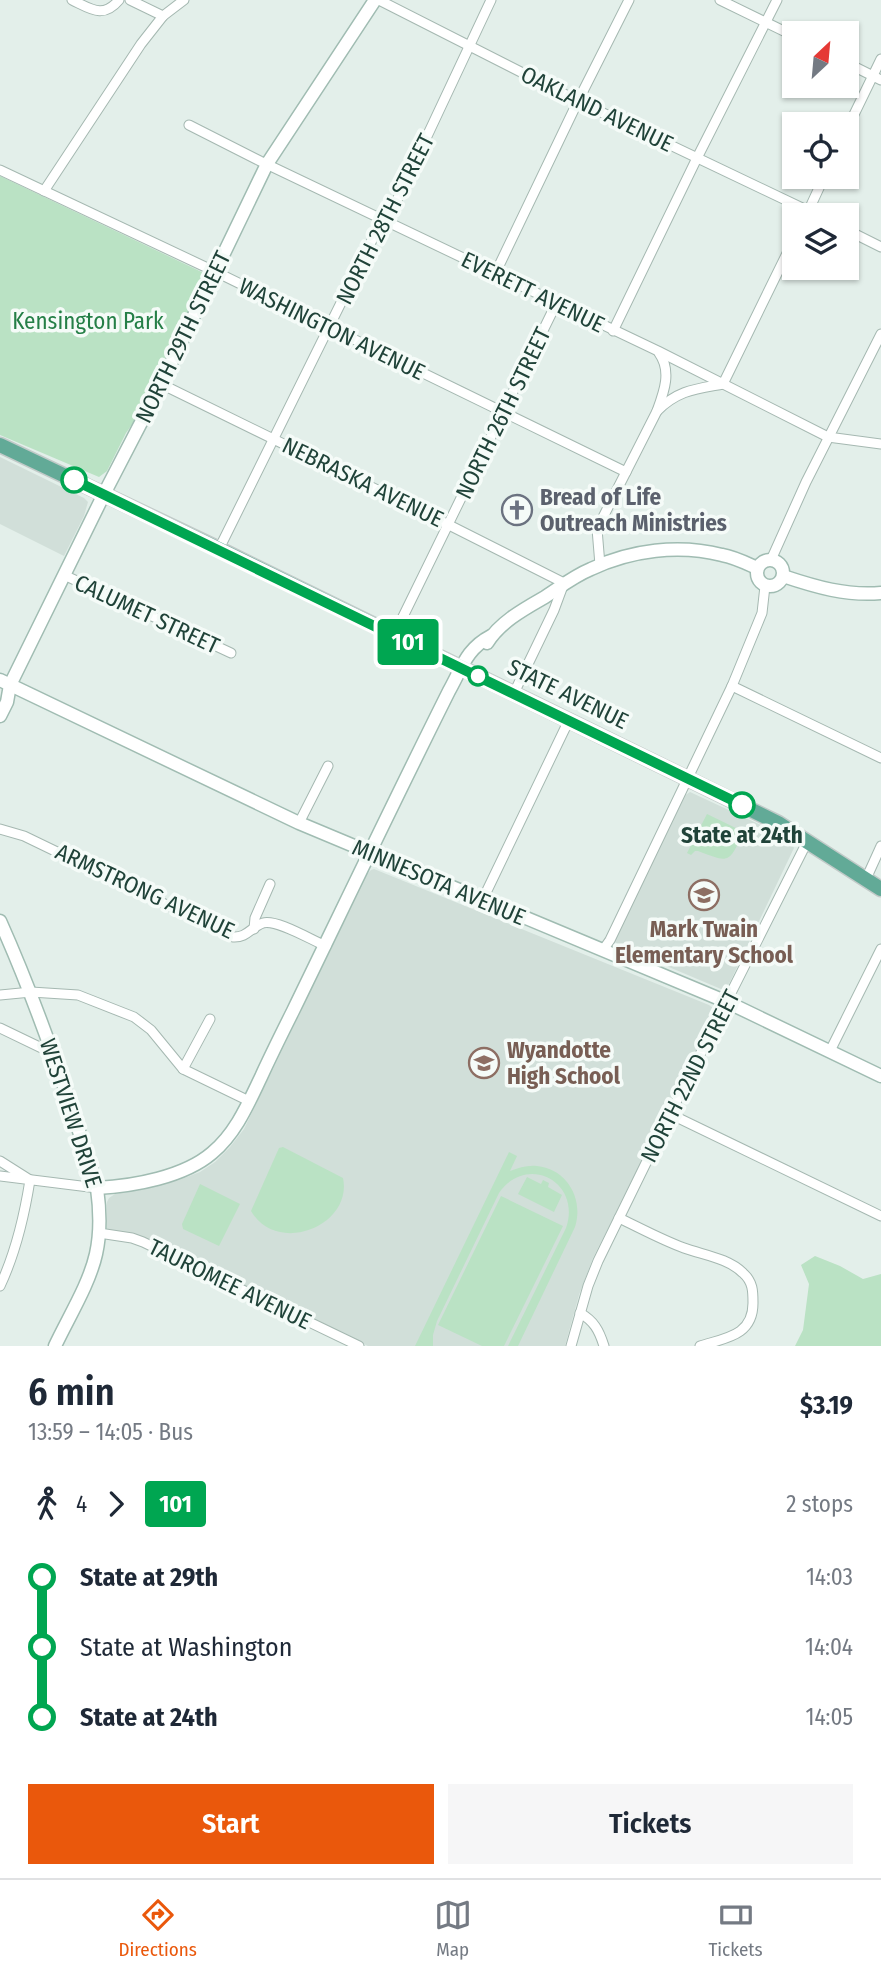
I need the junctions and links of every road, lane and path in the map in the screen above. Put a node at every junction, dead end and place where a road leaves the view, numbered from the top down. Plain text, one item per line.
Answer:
1 (72, 0) edge
2 (119, 0) edge
3 (130, 0) edge
4 (184, 0) edge
5 (377, 0) edge
6 (491, 0) edge
7 (629, 0) edge
8 (720, 0) edge
9 (777, 0) edge
10 (163, 16) junction
11 (766, 22) junction
12 (782, 30) edge
13 (470, 46) junction
14 (881, 59) edge
15 (859, 69) edge
16 (877, 78) edge
17 (578, 101) junction
18 (857, 112) edge
19 (189, 125) dead end
20 (697, 158) junction
21 (267, 164) junction
22 (0, 170) edge
23 (44, 191) junction
24 (788, 203) edge
25 (385, 220) junction
26 (859, 236) edge
27 (881, 247) edge
28 (782, 264) edge
29 (216, 272) junction
30 (495, 274) junction
31 (556, 304) junction
32 (330, 327) junction
33 (613, 331) junction
34 (881, 334) edge
35 (658, 351) junction
36 (161, 384) junction
37 (723, 384) junction
38 (657, 411) junction
39 (503, 412) junction
40 (828, 437) junction
41 (275, 439) junction
42 (881, 444) edge
43 (0, 445) edge
44 (626, 472) junction
45 (104, 494) junction
46 (449, 524) junction
47 (219, 549) junction
48 (771, 560) junction
49 (600, 565) junction
50 (757, 568) junction
51 (64, 575) junction
52 (783, 576) junction
53 (564, 583) junction
54 (765, 586) junction
55 (881, 593) edge
56 (394, 635) junction
57 (231, 653) dead end
58 (462, 668) junction
59 (732, 686) junction
60 (3, 687) edge
61 (514, 693) junction
62 (0, 716) edge
63 (569, 720) junction
64 (881, 758) edge
65 (328, 766) dead end
66 (687, 779) junction
67 (299, 823) junction
68 (0, 829) edge
69 (807, 842) junction
70 (881, 846) edge
71 (369, 853) junction
72 (866, 879) junction
73 (270, 884) dead end
74 (881, 888) edge
75 (482, 901) junction
76 (0, 921) edge
77 (254, 929) junction
78 (326, 946) junction
79 (881, 949) edge
80 (603, 950) junction
81 (31, 992) junction
82 (0, 995) edge
83 (727, 1002) junction
84 (211, 1018) dead end
85 (0, 1028) edge
86 (830, 1051) junction
87 (54, 1054) junction
88 (183, 1069) junction
89 (881, 1076) edge
90 (249, 1101) junction
91 (670, 1114) junction
92 (0, 1161) edge
93 (0, 1176) edge
94 (30, 1180) junction
95 (97, 1188) junction
96 (881, 1216) edge
97 (619, 1218) junction
98 (99, 1233) junction
99 (0, 1286) edge
100 (580, 1313) junction
101 (55, 1346) edge
102 (359, 1346) edge
103 (571, 1346) edge
104 (604, 1346) edge
105 (700, 1346) edge

1 - 2 street
3 - 10 street
4 - 10 street
5 - 13 street, OAKLAND AVENUE
5 - 21 street, NORTH 29TH STREET
6 - 13 street, NORTH 28TH STREET
7 - 17 street
8 - 11 street
9 - 11 street
10 - 23 street
11 - 12 street
11 - 20 street
13 - 17 street, OAKLAND AVENUE
13 - 25 street, NORTH 28TH STREET
14 - 16 street
15 - 16 street
16 - 18 street
17 - 20 street, OAKLAND AVENUE
17 - 30 street
19 - 21 street, EVERETT AVENUE
20 - 24 street, OAKLAND AVENUE
20 - 33 street
21 - 25 street, EVERETT AVENUE
21 - 29 street, NORTH 29TH STREET
22 - 23 street, WASHINGTON AVENUE
23 - 29 street, WASHINGTON AVENUE
25 - 30 street, EVERETT AVENUE
25 - 32 street, NORTH 28TH STREET
26 - 27 street
28 - 37 street
29 - 32 street, WASHINGTON AVENUE
29 - 36 street, NORTH 29TH STREET
30 - 31 street, EVERETT AVENUE
31 - 33 street, EVERETT AVENUE
31 - 39 street, NORTH 26TH STREET
32 - 39 street, WASHINGTON AVENUE
32 - 41 street, NORTH 28TH STREET
33 - 35 street, EVERETT AVENUE
34 - 40 street
35 - 37 street, EVERETT AVENUE
35 - 38 street
36 - 41 street, NEBRASKA AVENUE
36 - 45 street, NORTH 29TH STREET
37 - 38 street
37 - 40 street, EVERETT AVENUE
38 - 44 street
39 - 44 street, WASHINGTON AVENUE
39 - 46 street, NORTH 26TH STREET
40 - 42 street, EVERETT AVENUE
40 - 48 street
41 - 46 street, NEBRASKA AVENUE
41 - 47 street, NORTH 28TH STREET
43 - 45 main road, STATE AVENUE
44 - 49 street
45 - 47 main road, STATE AVENUE
45 - 51 street, NORTH 29TH STREET
46 - 53 street, NEBRASKA AVENUE
46 - 56 street, NORTH 26TH STREET
47 - 56 main road, STATE AVENUE
48 - 50 street
48 - 52 street
49 - 50 street
49 - 53 street
50 - 54 street
51 - 57 street, CALUMET STREET
51 - 60 street, NORTH 29TH STREET
52 - 54 street
52 - 55 street
53 - 58 street
53 - 61 street
54 - 59 street
56 - 58 main road, STATE AVENUE
58 - 61 main road, STATE AVENUE
58 - 71 street
59 - 64 street
59 - 66 street
60 - 62 street
60 - 67 street, MINNESOTA AVENUE
61 - 63 main road, STATE AVENUE
63 - 66 main road, STATE AVENUE
63 - 75 street
65 - 67 street
66 - 69 main road, STATE AVENUE
66 - 80 street
67 - 71 street, MINNESOTA AVENUE
68 - 77 street, ARMSTRONG AVENUE
69 - 72 main road, STATE AVENUE
69 - 83 street, NORTH 22ND STREET
70 - 72 street
71 - 75 street, MINNESOTA AVENUE
71 - 78 street
72 - 74 main road, STATE AVENUE
73 - 77 street
75 - 80 street, MINNESOTA AVENUE
76 - 81 street, WESTVIEW DRIVE
77 - 78 street, ARMSTRONG AVENUE
78 - 90 street
79 - 86 street
80 - 83 street, MINNESOTA AVENUE
81 - 82 street
81 - 87 street, WESTVIEW DRIVE
81 - 88 street
83 - 86 street, MINNESOTA AVENUE
83 - 91 street, NORTH 22ND STREET
84 - 88 street
85 - 87 street
86 - 89 street, MINNESOTA AVENUE
87 - 95 street, WESTVIEW DRIVE
88 - 90 street
90 - 95 street
91 - 96 street
91 - 97 street, NORTH 22ND STREET
92 - 94 street
93 - 94 street
94 - 95 street
94 - 99 street
95 - 98 street, WESTVIEW DRIVE
97 - 100 street, NORTH 22ND STREET
97 - 105 street
98 - 101 street, WESTVIEW DRIVE
98 - 102 street, TAUROMEE AVENUE
100 - 103 street, NORTH 22ND STREET
100 - 104 street

